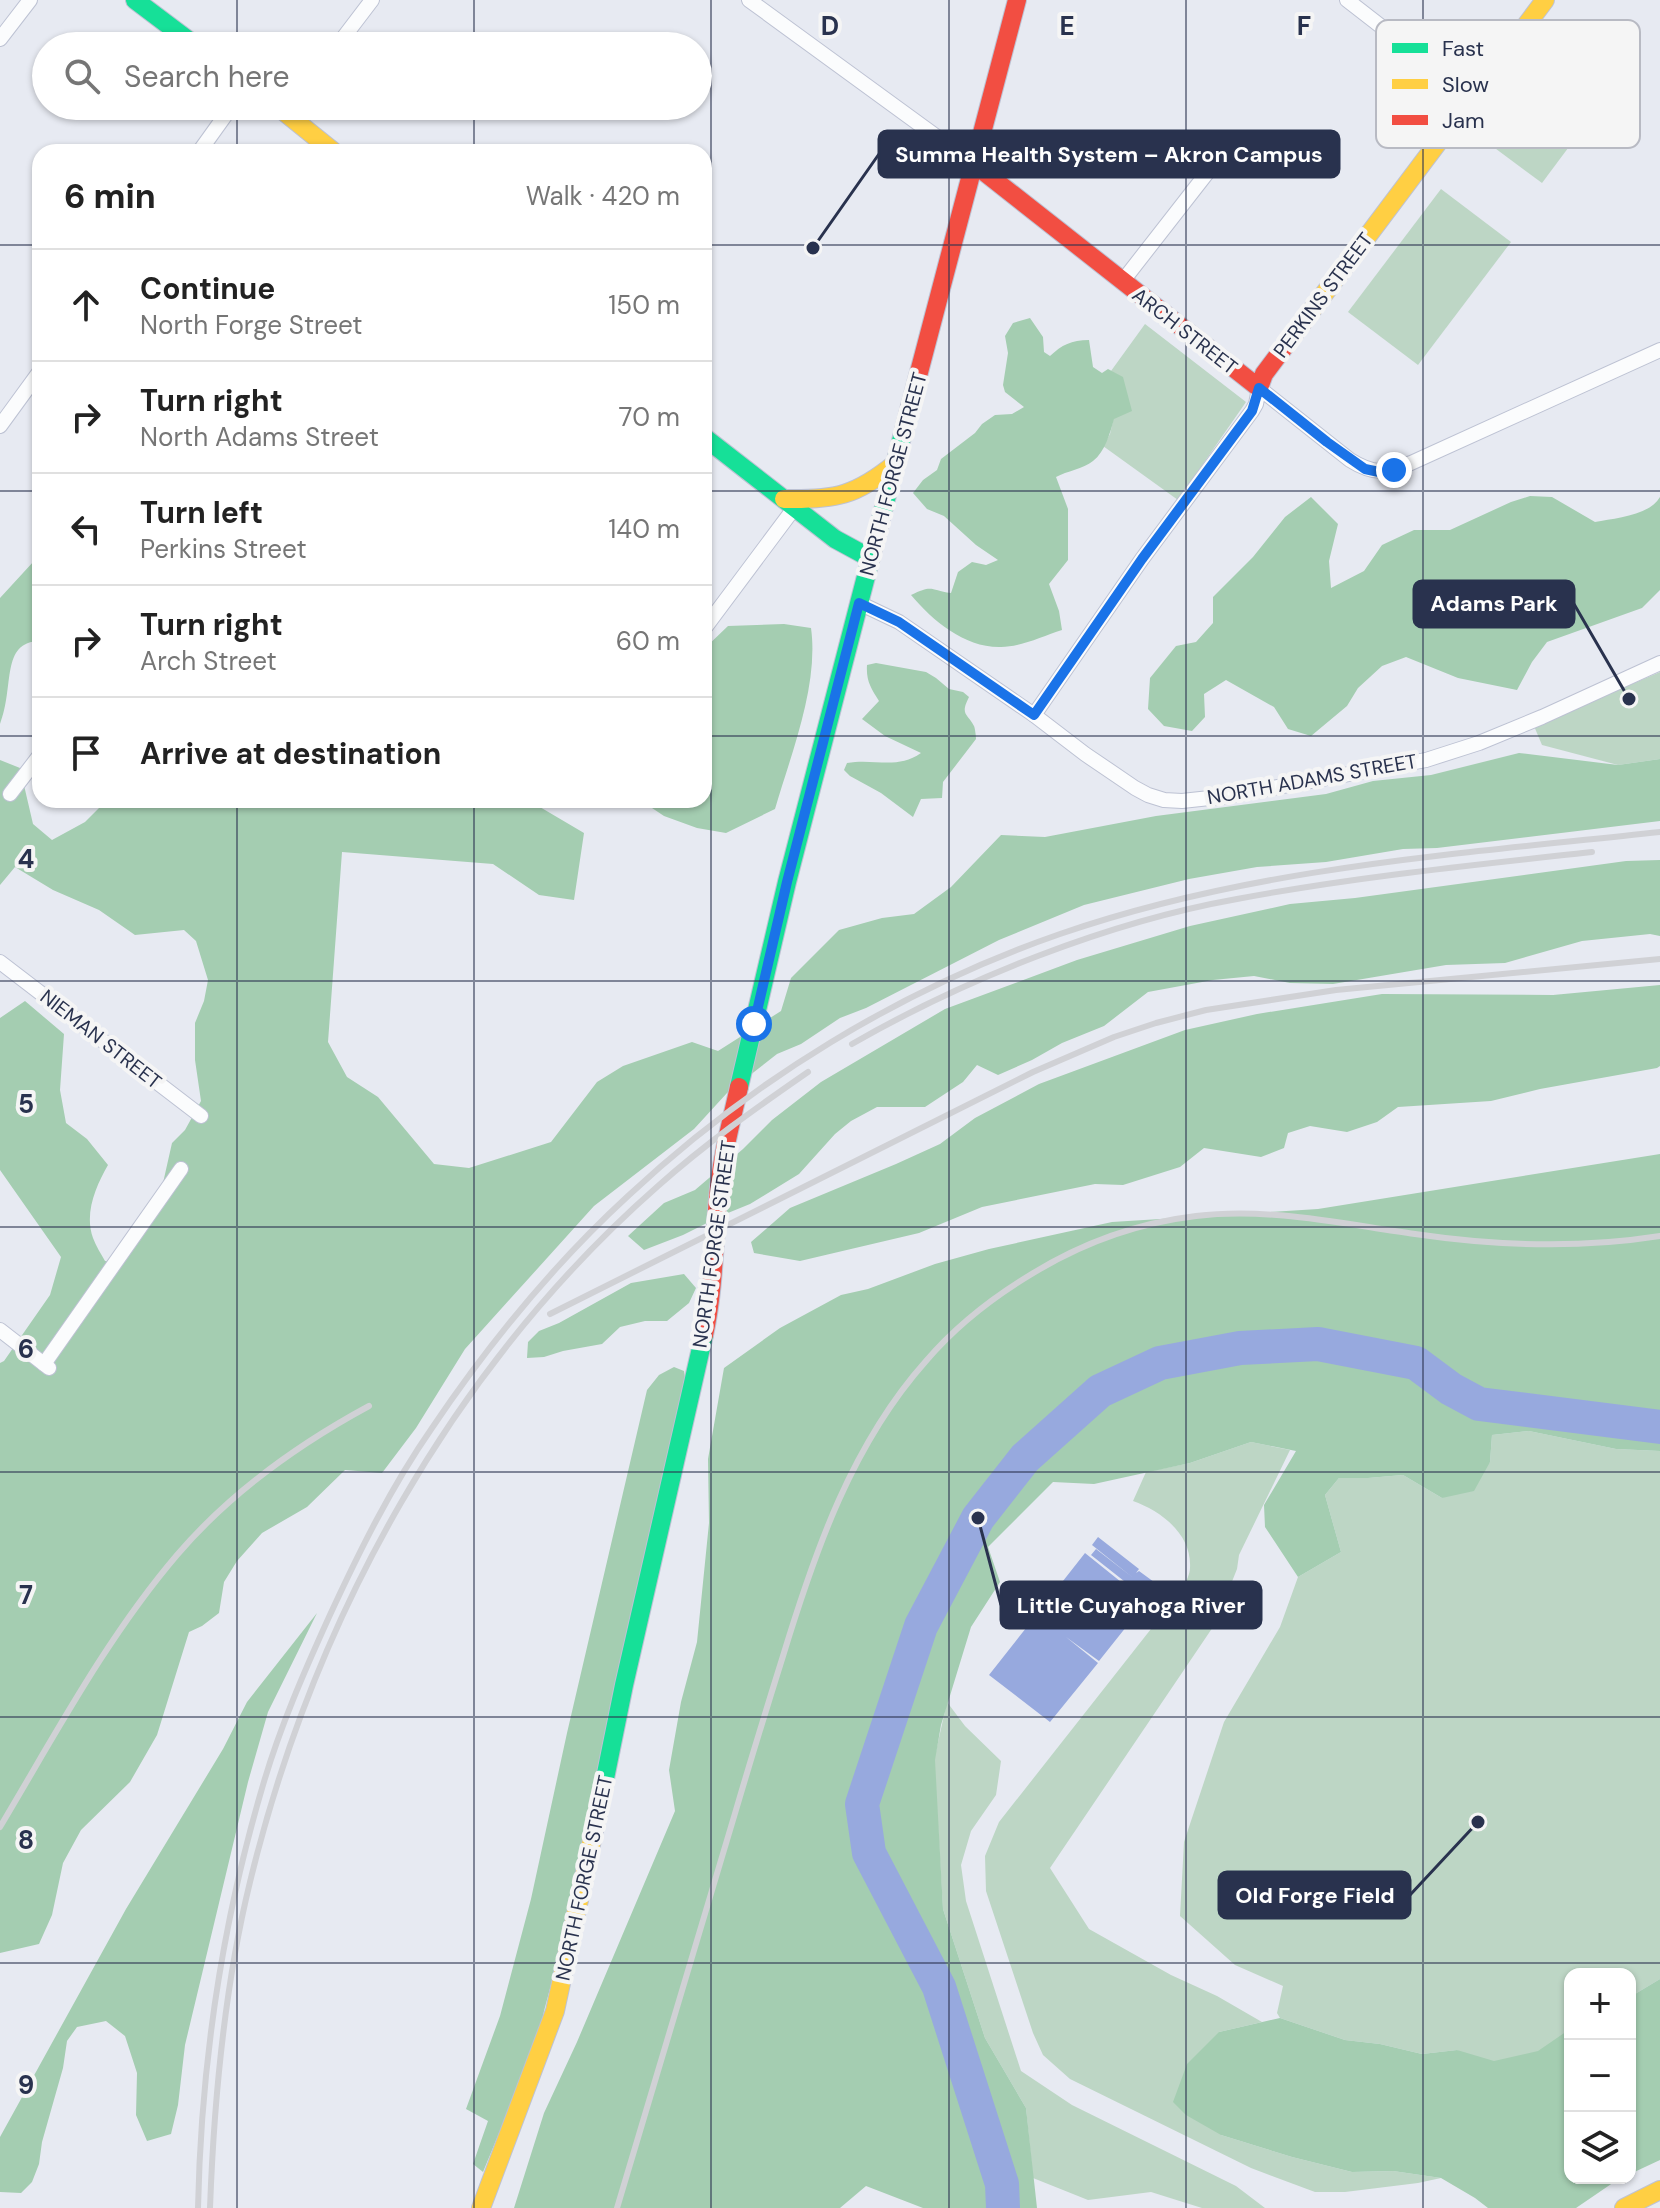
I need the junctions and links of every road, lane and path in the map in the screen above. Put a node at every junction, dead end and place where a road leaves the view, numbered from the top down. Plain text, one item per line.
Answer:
1 (30, 0) edge
2 (135, 0) edge
3 (372, 0) edge
4 (749, 0) edge
5 (1017, 0) edge
6 (1347, 0) edge
7 (1545, 0) edge
8 (1530, 20) edge
9 (1376, 23) edge
10 (177, 32) edge
11 (348, 32) edge
12 (0, 39) edge
13 (222, 120) edge
14 (298, 120) edge
15 (205, 144) edge
16 (325, 144) edge
17 (1434, 148) edge
18 (974, 164) junction
19 (1207, 173) dead end
20 (1122, 282) junction
21 (1660, 350) edge
22 (32, 382) edge
23 (1259, 388) junction
24 (0, 426) edge
25 (712, 443) edge
26 (896, 463) junction
27 (790, 503) junction
28 (870, 558) junction
29 (859, 603) junction
30 (712, 617) edge
31 (1660, 663) edge
32 (1034, 715) junction
33 (32, 765) edge
34 (10, 794) dead end
35 (0, 962) edge
36 (201, 1116) dead end
37 (181, 1169) dead end
38 (0, 1330) edge
39 (1660, 2190) edge
40 (481, 2208) edge
41 (1624, 2208) edge

1 - 12 street
2 - 10 street
3 - 11 street
4 - 18 street, ARCH STREET
5 - 18 street, NORTH FORGE STREET
6 - 9 street
7 - 8 street, PERKINS STREET
13 - 15 street
14 - 16 street
17 - 23 street, PERKINS STREET
18 - 20 street, ARCH STREET
18 - 26 street, NORTH FORGE STREET
19 - 20 street
20 - 23 street, ARCH STREET
21 - 23 street, ARCH STREET
22 - 24 street
23 - 32 street, PERKINS STREET
25 - 27 street
26 - 27 street
26 - 28 street, NORTH FORGE STREET
27 - 28 street
27 - 30 street
28 - 29 street, NORTH FORGE STREET
29 - 32 street, NORTH ADAMS STREET
29 - 40 street, NORTH FORGE STREET
31 - 32 street, NORTH ADAMS STREET
33 - 34 street
35 - 36 street, NIEMAN STREET
37 - 38 street
39 - 41 street

